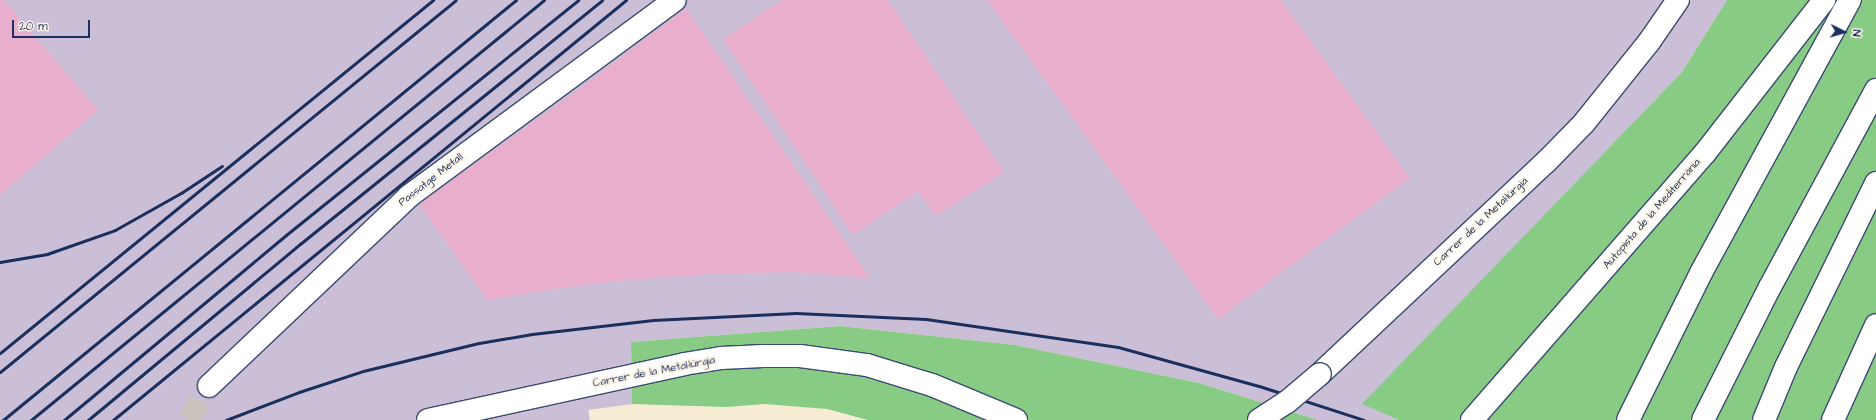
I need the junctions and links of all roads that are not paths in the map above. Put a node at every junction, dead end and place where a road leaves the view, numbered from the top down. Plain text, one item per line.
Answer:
1 (675, 0) edge
2 (1678, 0) edge
3 (1824, 0) edge
4 (1850, 0) edge
5 (1876, 90) edge
6 (1876, 184) edge
7 (1876, 325) edge
8 (209, 386) tunnel mouth
9 (428, 420) edge
10 (1016, 420) edge
11 (1259, 420) edge
12 (1472, 420) edge
13 (1628, 420) edge
14 (1703, 420) edge
15 (1764, 420) edge
16 (1833, 420) edge

1 - 8 main road, Passatge Metall
2 - 11 main road, Carrer de la Metal·lúrgia, bridge
3 - 12 main road, Autopista de la Mediterrània
4 - 13 main road
5 - 14 main road
6 - 15 main road
7 - 16 main road
9 - 10 main road, Carrer de la Metal·lúrgia

